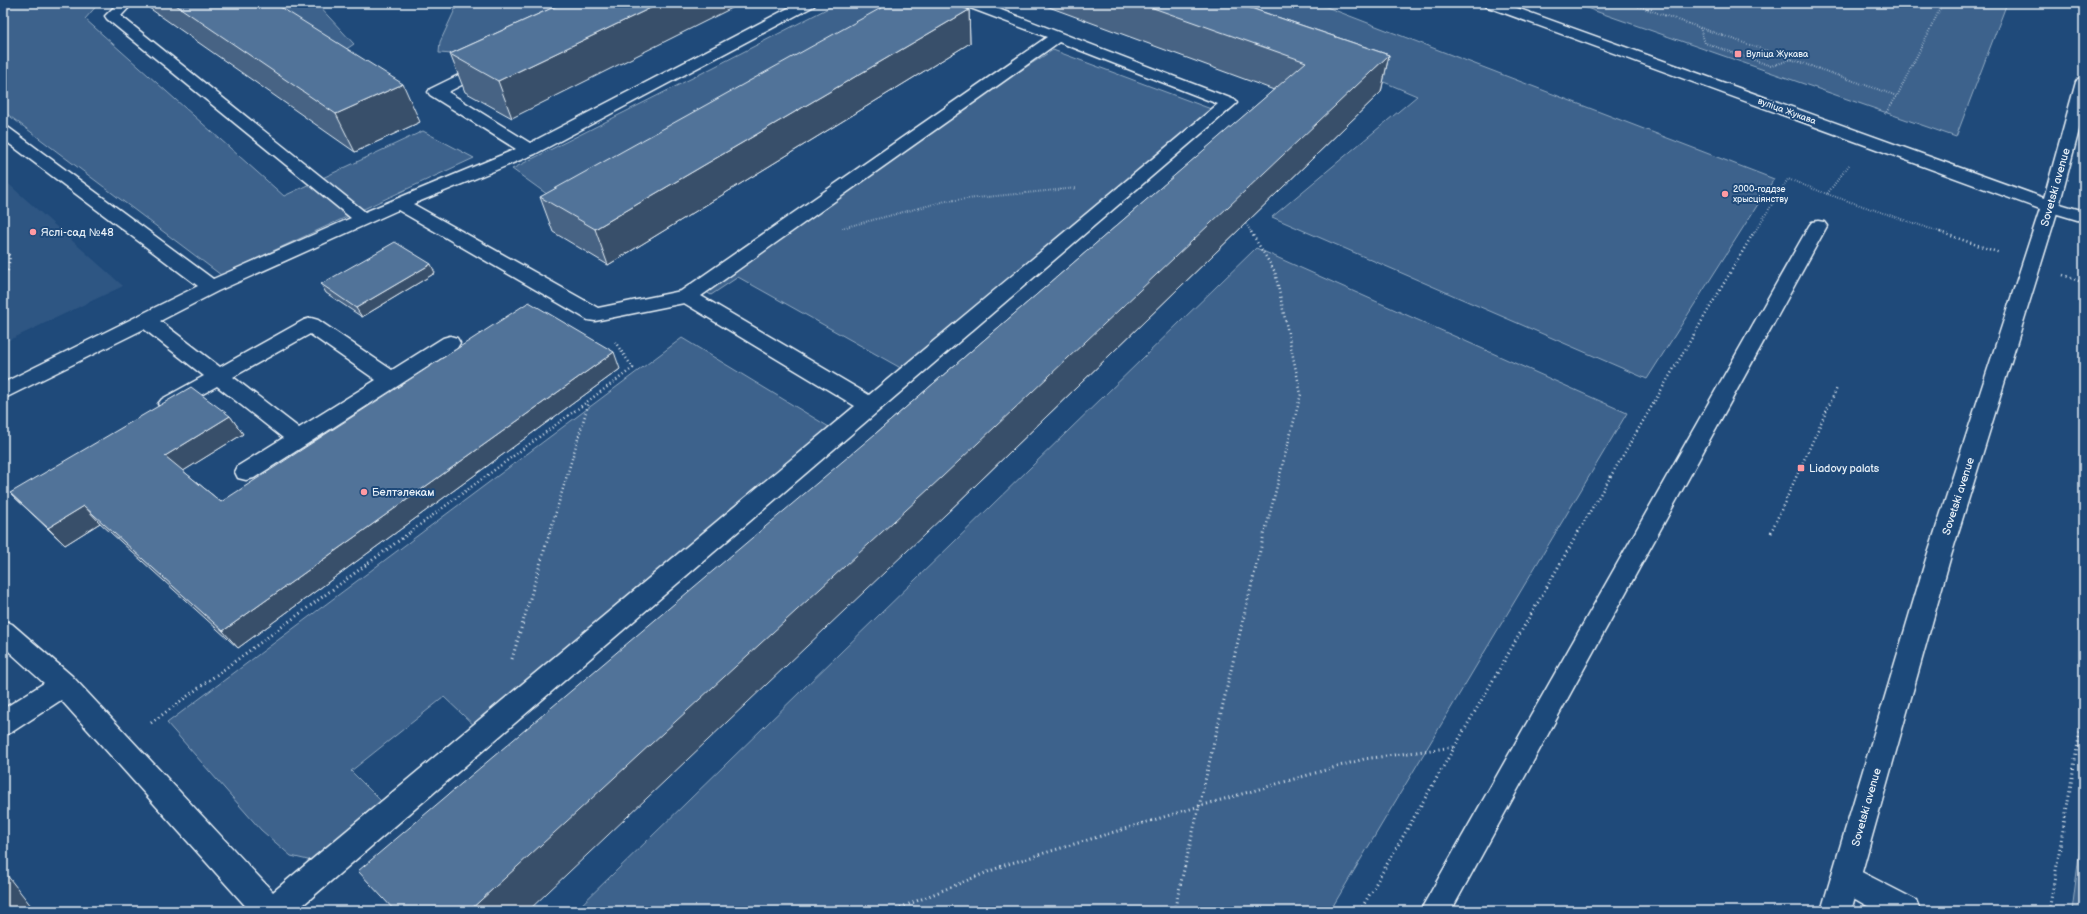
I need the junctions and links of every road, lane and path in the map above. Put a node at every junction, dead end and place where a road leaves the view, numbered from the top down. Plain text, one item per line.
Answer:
1 (126, 3) edge
2 (809, 3) edge
3 (970, 3) edge
4 (1490, 3) edge
5 (1629, 3) edge
6 (1943, 3) edge
7 (1700, 27) junction
8 (1058, 36) junction
9 (1794, 59) junction
10 (499, 61) edge
11 (2084, 82) edge
12 (1897, 96) junction
13 (3, 131) edge
14 (1868, 140) junction
15 (529, 150) junction
16 (1135, 183) junction
17 (1827, 194) junction
18 (400, 203) junction
19 (2050, 206) junction
20 (2084, 217) edge
21 (363, 219) junction
22 (1246, 224) edge
23 (1818, 226) dead end
24 (841, 228) dead end
25 (3, 248) edge
26 (2032, 264) junction
27 (3, 276) edge
28 (2084, 282) edge
29 (211, 287) junction
30 (687, 296) junction
31 (595, 315) junction
32 (146, 320) junction
33 (450, 343) dead end
34 (219, 376) junction
35 (391, 380) junction
36 (1837, 388) dead end
37 (3, 392) edge
38 (589, 401) junction
39 (871, 406) junction
40 (151, 414) edge
41 (298, 439) junction
42 (246, 472) dead end
43 (1771, 533) dead end
44 (3, 631) edge
45 (510, 666) dead end
46 (63, 684) junction
47 (2084, 708) edge
48 (3, 724) edge
49 (120, 746) junction
50 (1454, 747) junction
51 (1200, 806) junction
52 (1846, 878) junction
53 (272, 911) edge
54 (892, 911) edge
55 (1174, 911) edge
56 (1360, 911) edge
57 (1435, 911) edge
58 (1836, 911) edge
59 (1905, 911) edge
60 (2049, 911) edge

1 - 21 main road
2 - 15 main road
3 - 8 main road
4 - 14 main road, вуліца Жукава
5 - 7 path
6 - 12 path
7 - 9 path
7 - 9 path
8 - 16 main road
8 - 30 main road
9 - 12 path
10 - 15 main road
11 - 19 main road, Sovetski avenue
12 - 14 path
13 - 29 main road
14 - 17 path
14 - 19 main road, вуліца Жукава
15 - 18 main road
16 - 24 path
16 - 39 main road
17 - 26 path
17 - 50 path
18 - 21 main road
18 - 31 main road
19 - 20 main road, вуліца Жукава
19 - 26 main road, Sovetski avenue
21 - 29 main road
22 - 51 path
23 - 57 main road
25 - 27 path
26 - 28 path
26 - 52 main road, Sovetski avenue
29 - 32 main road
30 - 31 main road
30 - 39 main road
31 - 38 path
32 - 34 main road
32 - 37 main road
33 - 35 main road
34 - 35 main road
34 - 40 main road
34 - 41 main road
35 - 41 main road
36 - 43 path
38 - 45 path
38 - 49 path
39 - 53 main road
41 - 42 main road
44 - 46 main road
46 - 48 main road
46 - 49 main road
47 - 60 path
49 - 53 main road
50 - 51 path
50 - 56 path
51 - 54 path
51 - 55 path
52 - 58 main road, Sovetski avenue
52 - 59 main road

